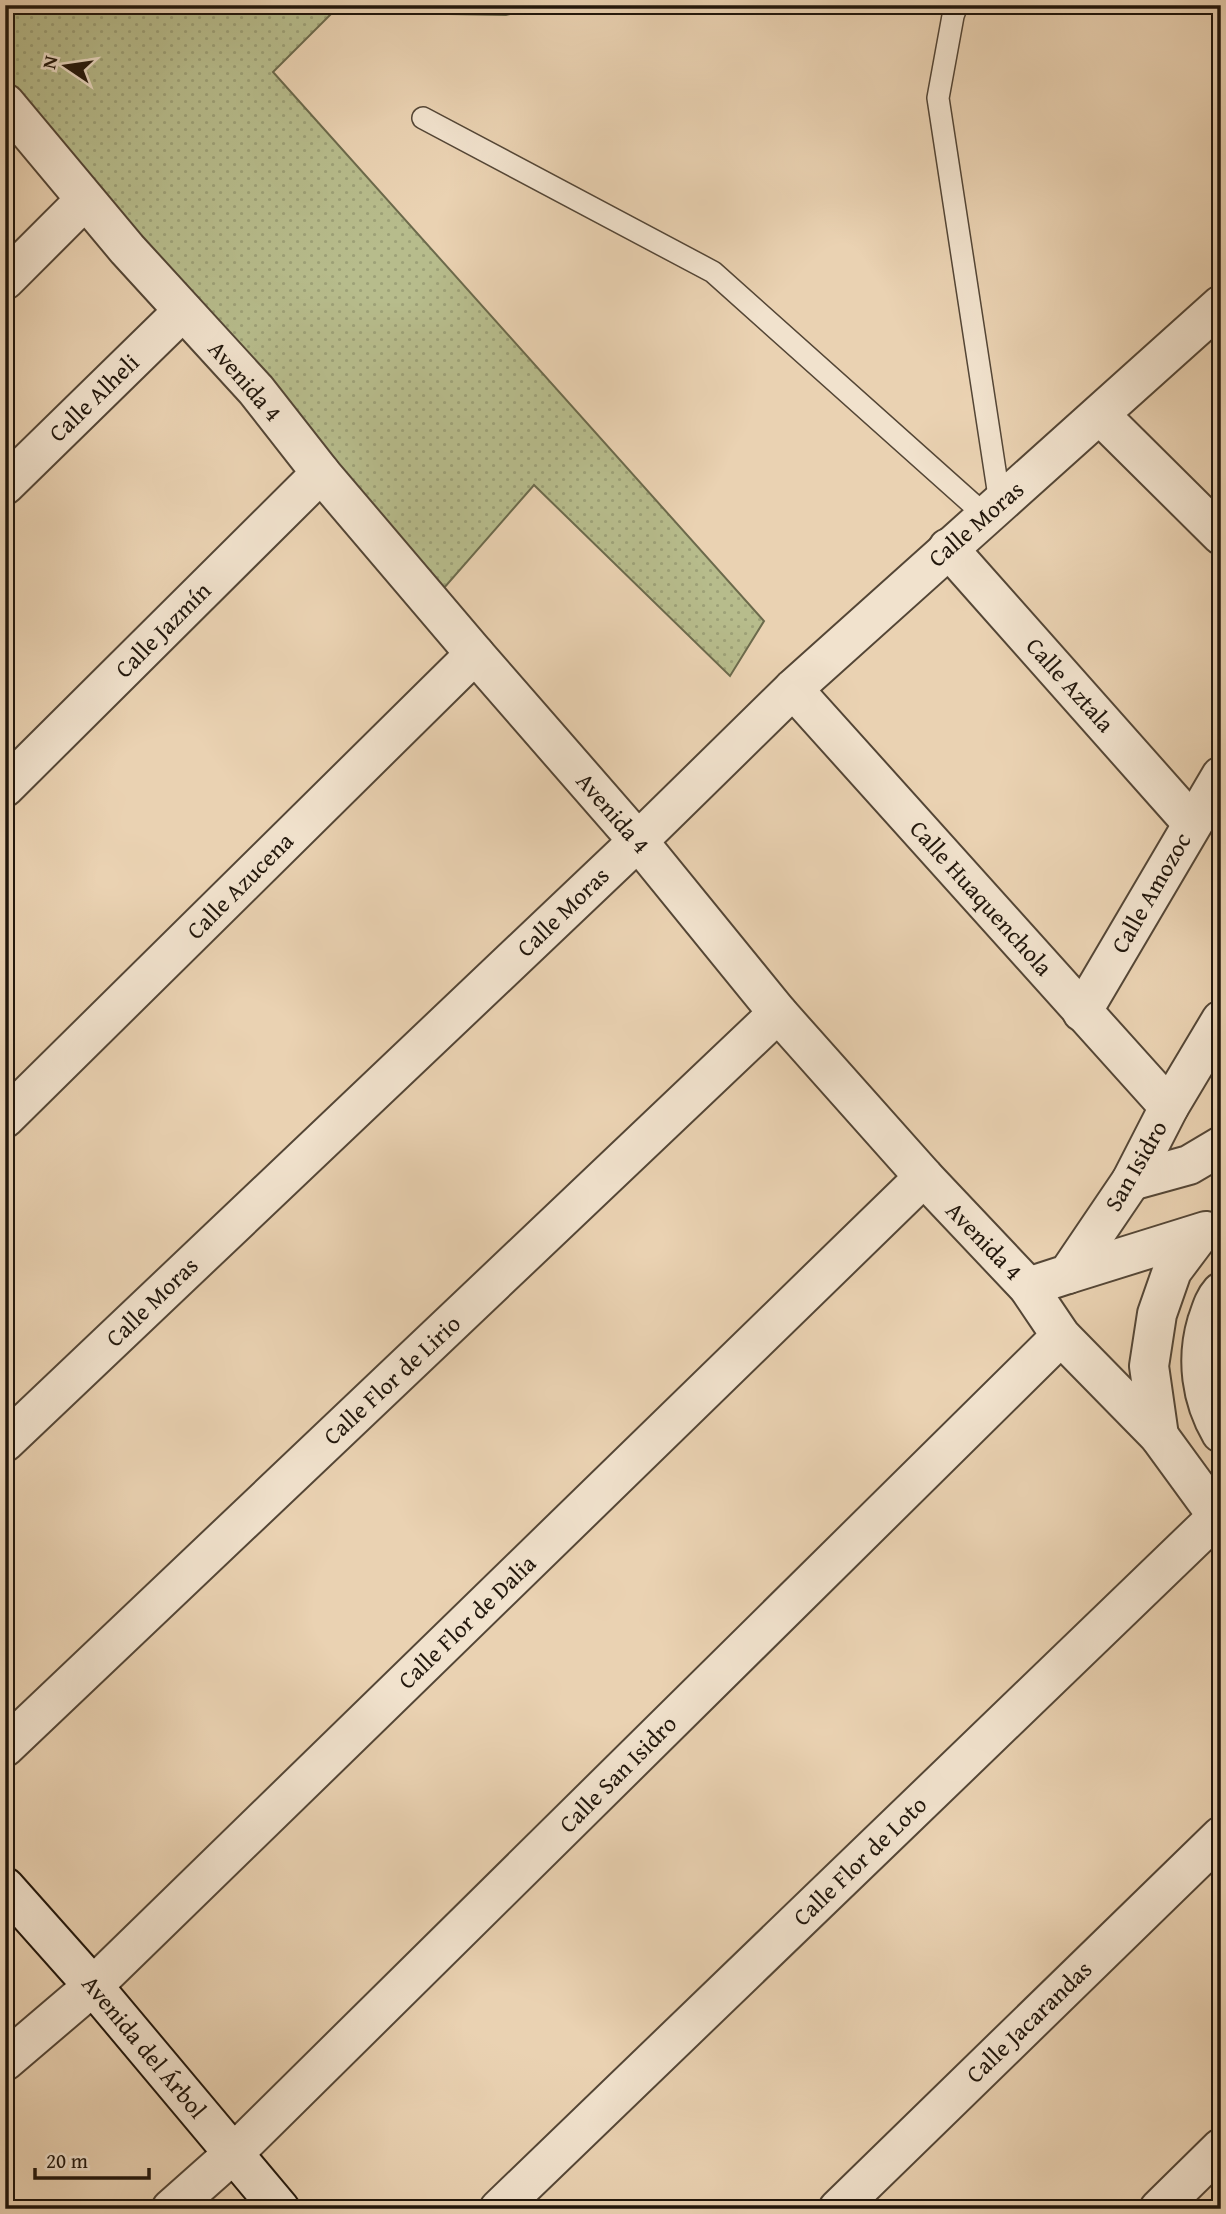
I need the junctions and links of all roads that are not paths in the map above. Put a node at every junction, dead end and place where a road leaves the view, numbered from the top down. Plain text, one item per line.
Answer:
1 (957, 5) edge
2 (5, 103) edge
3 (423, 118) dead end
4 (85, 200) junction
5 (5, 280) edge
6 (1221, 305) edge
7 (183, 311) junction
8 (1100, 415) junction
9 (321, 473) junction
10 (5, 485) edge
11 (993, 510) junction
12 (1221, 535) edge
13 (948, 548) junction
14 (475, 654) junction
15 (793, 689) junction
16 (1221, 776) edge
17 (5, 787) edge
18 (1192, 823) junction
19 (638, 841) junction
20 (1082, 1012) junction
21 (778, 1013) junction
22 (1221, 1020) edge
23 (1169, 1107) junction
24 (5, 1118) edge
25 (1221, 1146) edge
26 (923, 1177) junction
27 (1131, 1181) junction
28 (1210, 1229) edge
29 (1068, 1274) junction
30 (1028, 1287) junction
31 (1221, 1292) edge
32 (1062, 1336) junction
33 (1221, 1433) edge
34 (1159, 1436) junction
35 (5, 1442) edge
36 (1219, 1517) edge
37 (5, 1747) edge
38 (1221, 1836) edge
39 (5, 1887) edge
40 (93, 1986) junction
41 (5, 2061) edge
42 (1221, 2148) edge
43 (234, 2153) junction
44 (171, 2209) edge
45 (280, 2209) edge
46 (499, 2209) edge
47 (838, 2209) edge
48 (1159, 2209) edge

1 - 11 lane
2 - 4 street, Avenida 4
3 - 11 lane
4 - 5 street
4 - 7 street, Avenida 4
6 - 8 street, Calle Moras
7 - 9 street, Avenida 4
7 - 10 street, Calle Alheli
8 - 11 street, Calle Moras
8 - 12 street
9 - 14 street, Avenida 4
9 - 17 street, Calle Jazmín
11 - 13 street, Calle Moras
13 - 15 street, Calle Moras
13 - 18 street, Calle Aztala
14 - 19 street, Avenida 4
14 - 24 street, Calle Azucena
15 - 19 street, Calle Moras
15 - 20 street, Calle Huaquenchola
16 - 18 street, Calle Amozoc
18 - 20 street, Calle Amozoc
19 - 21 street, Avenida 4
19 - 35 street, Calle Moras
20 - 23 street, Calle Huaquenchola
21 - 26 street, Avenida 4
21 - 37 street, Calle Flor de Lirio
22 - 23 street, San Isidro
23 - 27 street, San Isidro
25 - 27 street
26 - 30 street, Avenida 4
26 - 40 street, Calle Flor de Dalia
27 - 29 street, San Isidro
28 - 29 street
28 - 34 street
29 - 30 street
30 - 32 street, Avenida 4
31 - 33 street
32 - 34 street, Avenida 4
32 - 43 street, Calle San Isidro
34 - 36 street, Avenida 4
36 - 46 street, Calle Flor de Loto
38 - 47 street, Calle Jacarandas
39 - 40 street, Avenida del Árbol
40 - 41 street, Calle Flor de Dalia
40 - 43 street, Avenida del Árbol
42 - 48 street
43 - 44 street, Calle San Isidro
43 - 45 street, Avenida del Árbol

